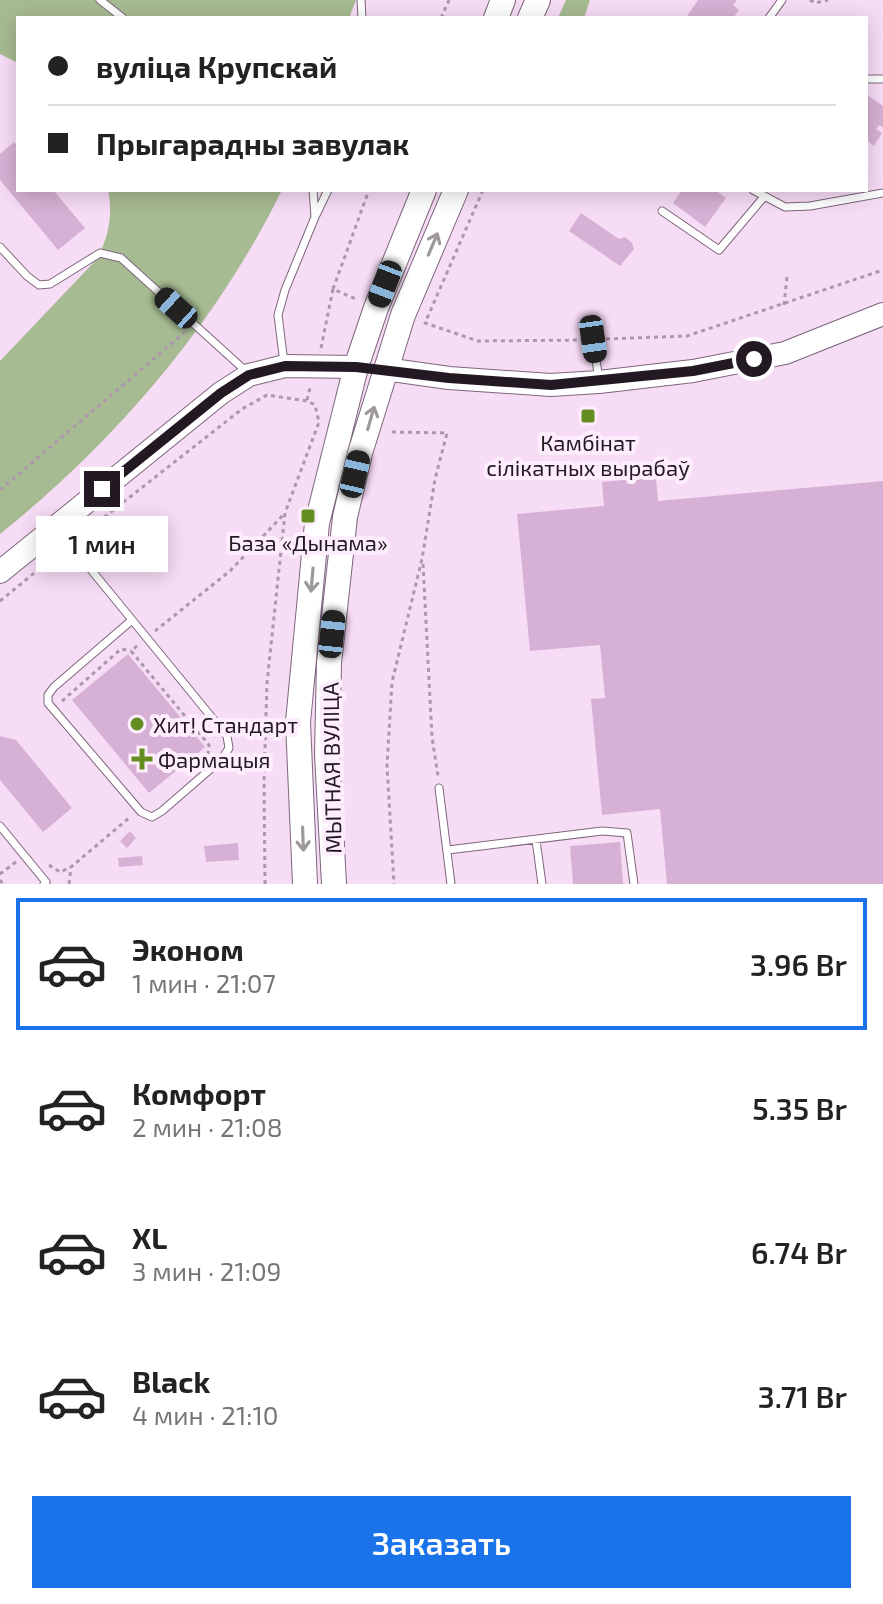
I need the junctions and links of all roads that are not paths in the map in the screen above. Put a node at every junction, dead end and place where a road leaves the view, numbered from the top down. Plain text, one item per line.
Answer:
1 (100, 0) edge
2 (120, 16) edge
3 (313, 192) edge
4 (327, 192) edge
5 (423, 192) edge
6 (455, 192) edge
7 (756, 192) edge
8 (883, 193) edge
9 (763, 198) junction
10 (662, 211) dead end
11 (315, 217) junction
12 (0, 247) edge
13 (883, 314) edge
14 (593, 336) road end
15 (285, 366) junction
16 (356, 367) junction
17 (385, 369) junction
18 (249, 375) junction
19 (599, 382) junction
20 (62, 536) junction
21 (0, 572) edge
22 (132, 620) junction
23 (439, 788) road end
24 (0, 826) edge
25 (536, 840) junction
26 (448, 850) junction
27 (44, 884) edge
28 (305, 884) edge
29 (334, 884) edge
30 (451, 884) edge
31 (542, 884) edge
32 (634, 884) edge

1 - 2 lane
3 - 11 lane
4 - 11 lane
5 - 16 main road, МЫТНАЯ ВУЛІЦА
17 -> 6 main road, МЫТНАЯ ВУЛІЦА
7 - 9 lane
8 - 9 lane
9 - 10 lane
11 - 15 lane
12 - 18 lane
13 - 19 main road
14 - 19 lane
15 - 16 main road
15 - 18 main road
16 - 17 main road
16 -> 28 main road, МЫТНАЯ ВУЛІЦА
17 - 19 main road
29 -> 17 main road, МЫТНАЯ ВУЛІЦА
18 - 20 main road
20 - 21 main road
20 - 22 lane
22 - 22 lane
23 - 26 lane
24 - 27 lane
25 - 26 lane
25 - 31 lane
25 - 32 lane
26 - 30 lane

